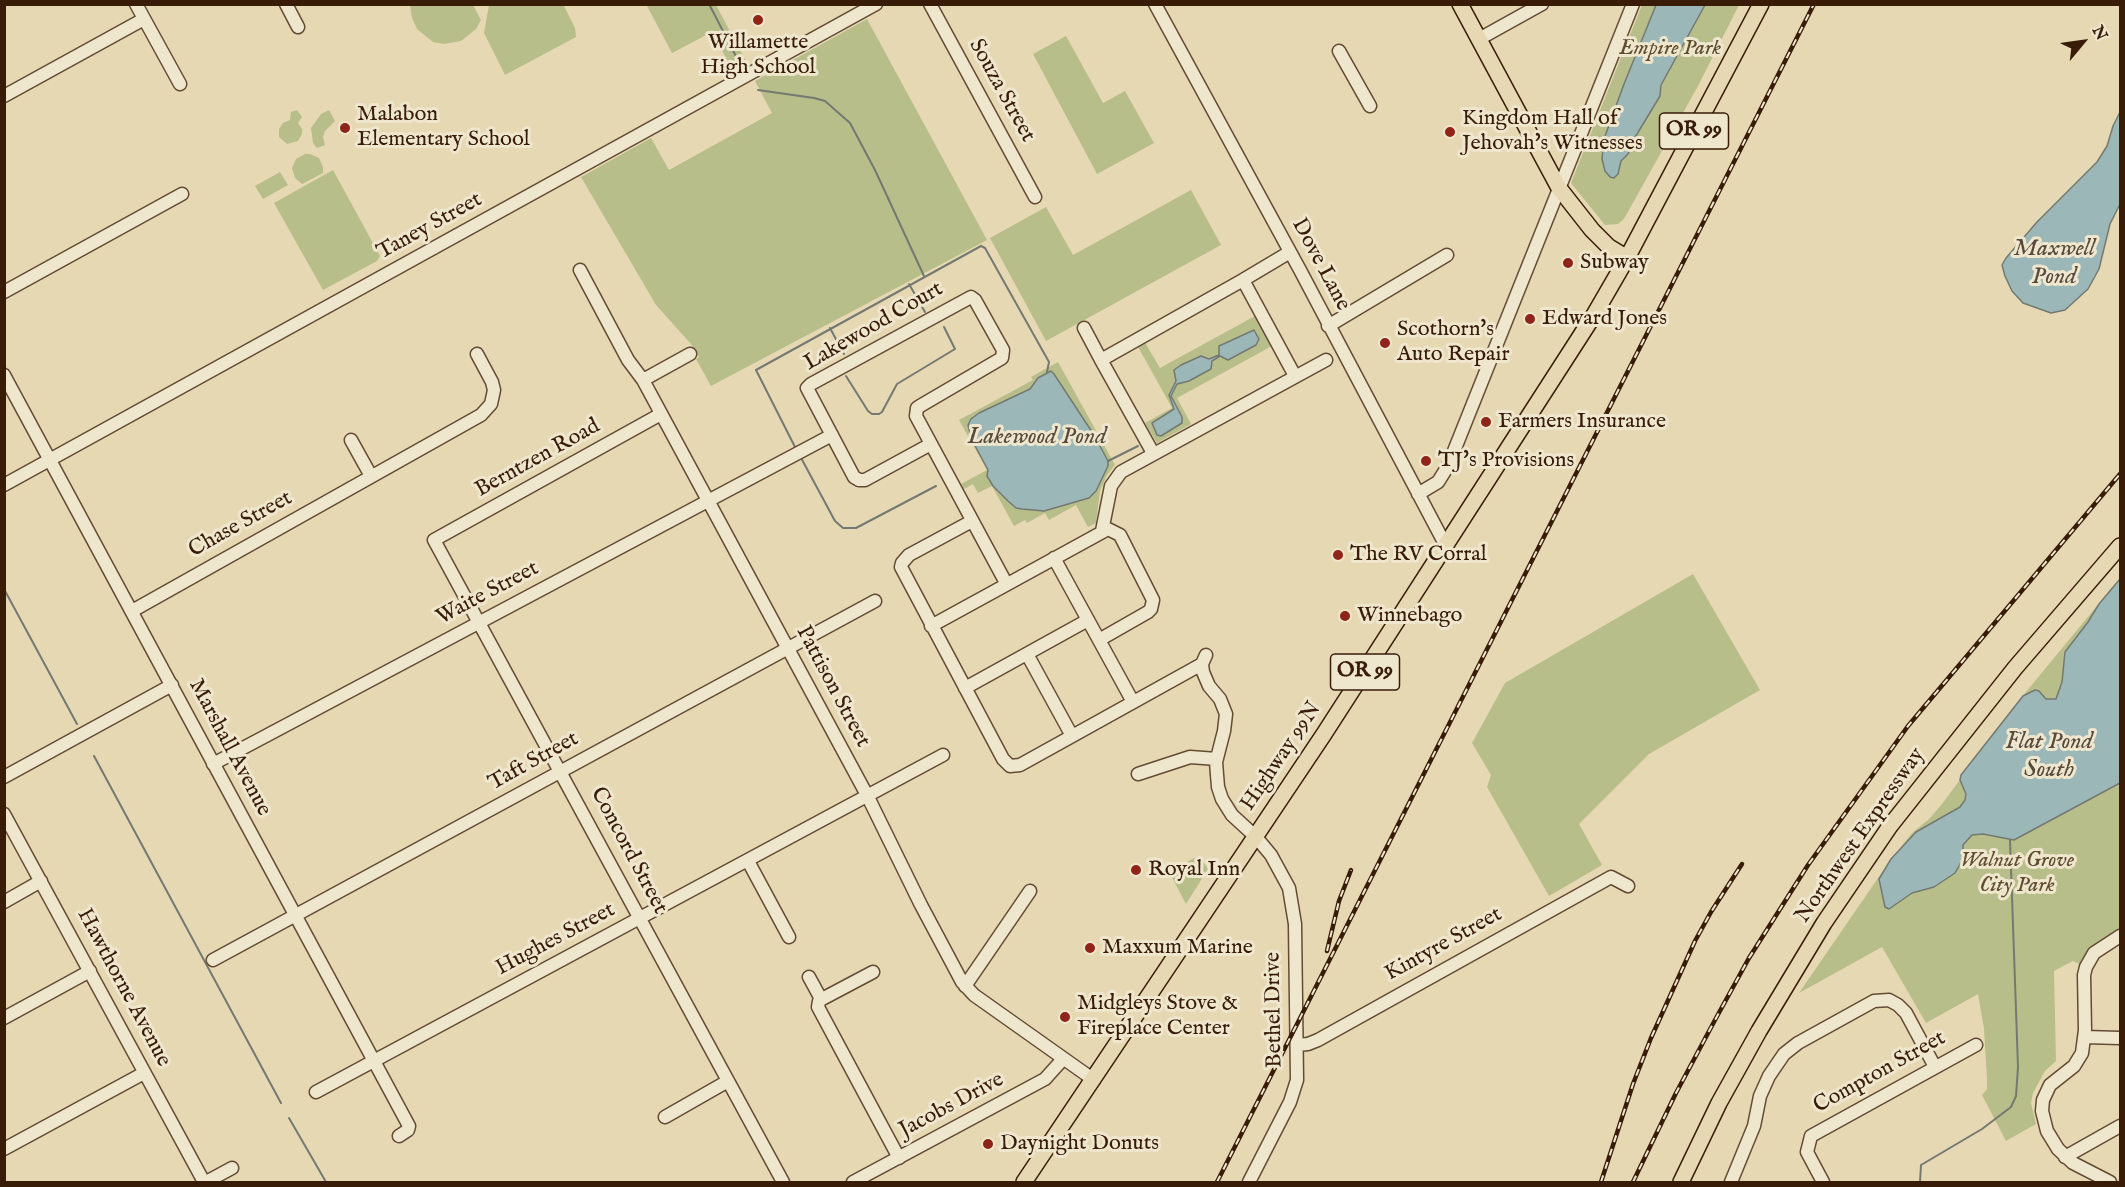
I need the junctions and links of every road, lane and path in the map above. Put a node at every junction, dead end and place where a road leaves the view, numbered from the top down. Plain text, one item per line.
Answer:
1 (136, 4) edge
2 (286, 4) edge
3 (876, 4) edge
4 (930, 4) edge
5 (1155, 4) edge
6 (1460, 4) edge
7 (1542, 4) edge
8 (1633, 4) edge
9 (1761, 4) edge
10 (144, 19) junction
11 (298, 27) dead end
12 (1479, 39) junction
13 (1339, 51) dead end
14 (180, 84) dead end
15 (4, 96) edge
16 (1370, 106) dead end
17 (1559, 188) junction
18 (182, 194) dead end
19 (1035, 197) dead end
20 (1290, 252) junction
21 (1447, 255) dead end
22 (1627, 258) junction
23 (580, 270) dead end
24 (1243, 280) junction
25 (4, 292) edge
26 (1328, 326) junction
27 (1084, 328) dead end
28 (477, 354) dead end
29 (690, 354) dead end
30 (1101, 360) junction
31 (1326, 360) dead end
32 (4, 375) edge
33 (1295, 376) junction
34 (643, 380) junction
35 (661, 414) junction
36 (832, 435) junction
37 (351, 440) dead end
38 (931, 444) junction
39 (1153, 453) junction
40 (51, 460) junction
41 (371, 476) junction
42 (4, 485) edge
43 (1418, 494) junction
44 (708, 501) junction
45 (972, 521) junction
46 (1102, 531) junction
47 (434, 540) joint
48 (1446, 546) junction
49 (2121, 546) edge
50 (1054, 558) junction
51 (1006, 583) junction
52 (875, 601) dead end
53 (132, 611) junction
54 (1088, 620) junction
55 (479, 622) junction
56 (931, 626) junction
57 (1099, 640) junction
58 (788, 649) junction
59 (1027, 654) junction
60 (172, 685) junction
61 (965, 688) junction
62 (1133, 702) junction
63 (1072, 736) junction
64 (943, 755) dead end
65 (1216, 759) junction
66 (213, 764) junction
67 (560, 771) junction
68 (1138, 774) dead end
69 (4, 777) edge
70 (868, 797) junction
71 (4, 814) edge
72 (1256, 837) junction
73 (748, 861) junction
74 (41, 881) junction
75 (1628, 886) dead end
76 (1030, 891) dead end
77 (4, 902) edge
78 (295, 916) junction
79 (640, 919) junction
80 (2121, 936) edge
81 (789, 937) dead end
82 (213, 960) dead end
83 (90, 971) junction
84 (873, 972) dead end
85 (808, 977) dead end
86 (965, 986) junction
87 (821, 999) junction
88 (4, 1018) edge
89 (2085, 1037) junction
90 (2121, 1038) edge
91 (1297, 1045) junction
92 (1976, 1045) dead end
93 (1063, 1059) junction
94 (374, 1060) junction
95 (1935, 1067) junction
96 (144, 1073) junction
97 (1094, 1080) junction
98 (729, 1081) junction
99 (316, 1092) dead end
100 (665, 1117) dead end
101 (2121, 1126) edge
102 (399, 1136) dead end
103 (4, 1149) edge
104 (2065, 1157) junction
105 (899, 1158) junction
106 (231, 1168) dead end
107 (205, 1182) edge
108 (783, 1182) edge
109 (854, 1182) edge
110 (1024, 1182) edge
111 (1249, 1182) edge
112 (1681, 1182) edge
113 (1731, 1182) edge
114 (1823, 1182) edge
115 (2110, 1182) edge

1 - 10 street
2 - 11 street
3 - 40 street, Taney Street
4 - 19 street, Souza Street
5 - 20 street, Dove Lane
6 - 12 main road
7 - 12 street
8 - 17 street
9 - 22 main road, Highway 99N / OR 99
10 - 14 street
10 - 15 street
12 - 17 main road
13 - 16 street
17 - 22 main road
17 - 43 street
18 - 25 street
20 - 24 street
20 - 26 street, Dove Lane
21 - 26 street
22 - 48 main road, Highway 99N / OR 99
23 - 34 street, Pattison Street
24 - 30 street
24 - 33 street
26 - 43 street, Dove Lane
27 - 30 street
28 - 41 street, Chase Street
29 - 34 street
30 - 39 street
31 - 33 street
32 - 40 street, Marshall Avenue
33 - 39 street
34 - 35 street, Pattison Street
35 - 44 street, Pattison Street
35 - 47 street, Berntzen Road
36 - 38 street, Lakewood Court
36 - 38 street, Lakewood Court
36 - 44 street, Waite Street
37 - 41 street
38 - 45 street, Lakewood Court
39 - 46 street
40 - 42 street, Taney Street
40 - 53 street, Marshall Avenue
41 - 53 street, Chase Street
43 - 48 street, Dove Lane
44 - 55 street, Waite Street
44 - 58 street, Pattison Street
45 - 51 street, Lakewood Court
45 - 56 street
46 - 50 street
46 - 57 street
47 - 55 street, Concord Street
48 - 72 main road, Highway 99N / OR 99
49 - 112 main road, Northwest Expressway
50 - 51 street
50 - 54 street
51 - 56 street
52 - 58 street, Taft Street
53 - 60 street, Marshall Avenue
54 - 57 street
54 - 59 street
55 - 66 street, Waite Street
55 - 67 street, Concord Street
56 - 61 street
57 - 62 street
58 - 67 street, Taft Street
58 - 70 street, Pattison Street
59 - 61 street
59 - 63 street
60 - 66 street, Marshall Avenue
60 - 69 street
61 - 63 street
62 - 63 street
62 - 65 street
64 - 70 street, Hughes Street
65 - 68 street
65 - 72 street
66 - 78 street, Marshall Avenue
67 - 78 street, Taft Street
67 - 79 street, Concord Street
70 - 73 street, Hughes Street
70 - 86 street, Pattison Street
71 - 74 street, Hawthorne Avenue
72 - 91 street, Bethel Drive
72 - 97 main road, Highway 99N / OR 99
73 - 79 street, Hughes Street
73 - 81 street
74 - 77 street
74 - 83 street, Hawthorne Avenue
75 - 91 street, Kintyre Street
76 - 86 street
78 - 82 street, Taft Street
78 - 94 street, Marshall Avenue
79 - 94 street, Hughes Street
79 - 98 street, Concord Street
80 - 89 street
83 - 88 street
83 - 96 street, Hawthorne Avenue
84 - 87 street
85 - 87 street
86 - 93 street, Pattison Street
87 - 105 street
89 - 90 street
89 - 104 street
91 - 111 street, Bethel Drive
92 - 95 street, Compton Street
93 - 97 street, Pattison Street
93 - 105 street, Jacobs Drive
94 - 99 street, Hughes Street
94 - 102 street, Marshall Avenue
95 - 113 street
95 - 114 street, Compton Street
96 - 103 street
96 - 107 street, Hawthorne Avenue
97 - 110 main road, Highway 99N / OR 99
98 - 100 street
98 - 108 street, Concord Street
101 - 104 street
104 - 115 street
105 - 109 street, Jacobs Drive
106 - 107 street

